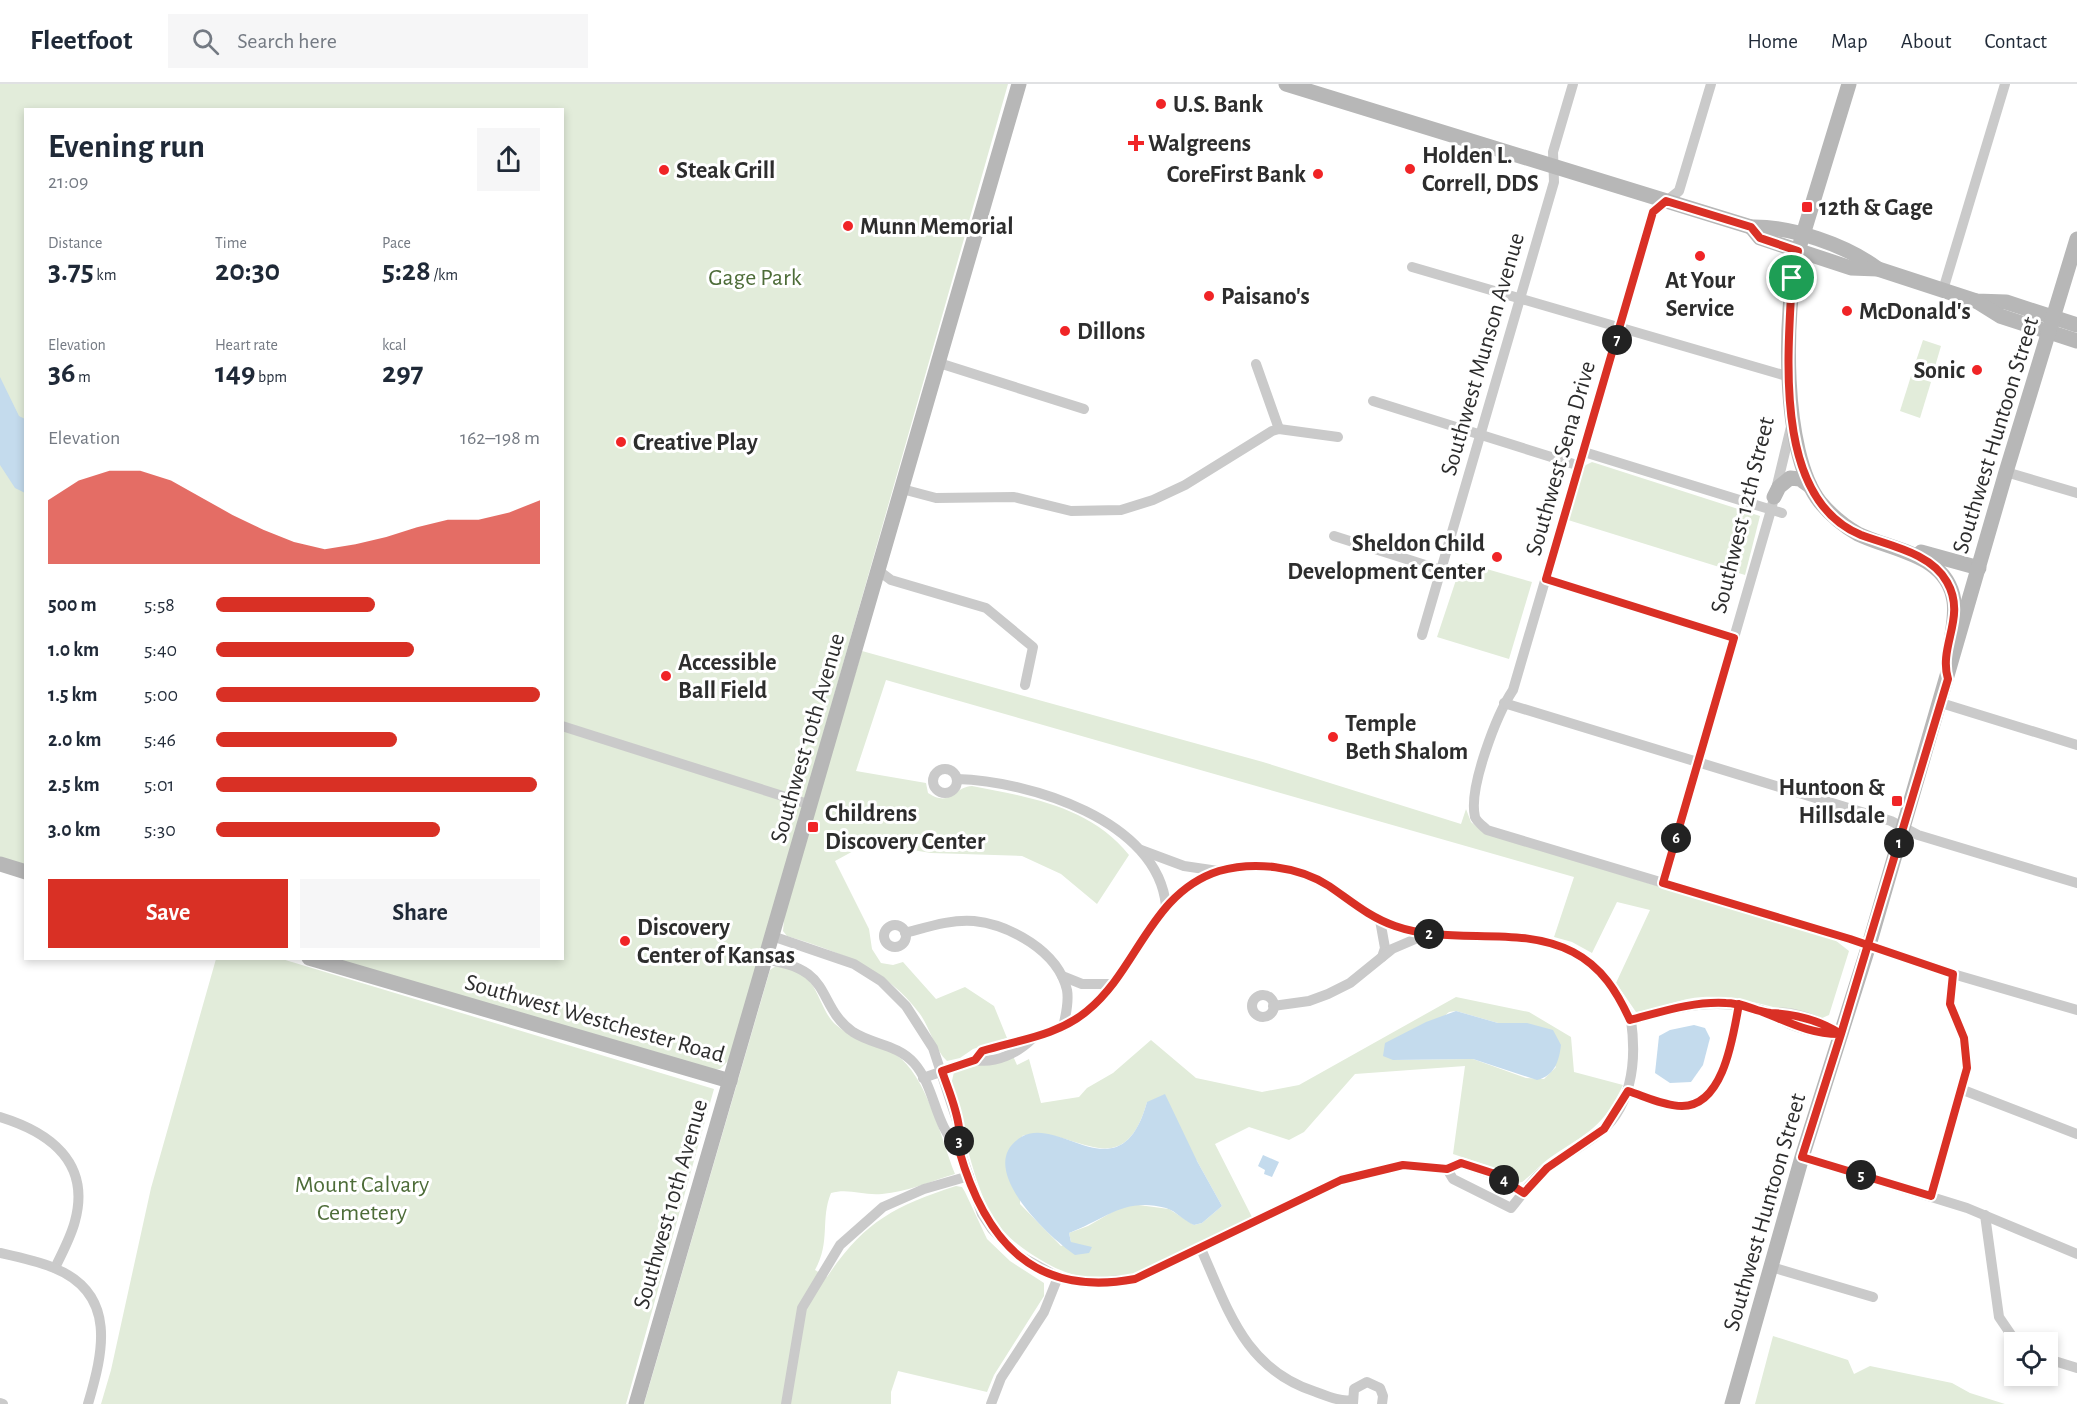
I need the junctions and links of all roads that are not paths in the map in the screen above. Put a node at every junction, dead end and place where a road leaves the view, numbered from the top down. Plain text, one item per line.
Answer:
1 (1019, 84) edge
2 (1573, 84) edge
3 (1711, 84) edge
4 (1849, 84) edge
5 (2005, 84) edge
6 (1292, 85) edge
7 (1554, 166) junction
8 (1666, 201) junction
9 (1751, 227) junction
10 (1802, 236) junction
11 (2077, 239) edge
12 (1798, 251) junction
13 (1412, 267) dead end
14 (1878, 269) junction
15 (1943, 290) junction
16 (1520, 300) junction
17 (2051, 325) junction
18 (2077, 325) edge
19 (1620, 330) junction
20 (2077, 341) edge
21 (939, 363) junction
22 (1256, 364) dead end
23 (1790, 378) junction
24 (1373, 401) dead end
25 (1084, 409) dead end
26 (1793, 417) junction
27 (1279, 429) junction
28 (1480, 435) junction
29 (1338, 437) dead end
30 (1584, 452) junction
31 (1580, 466) junction
32 (2006, 472) junction
33 (1810, 486) junction
34 (902, 489) junction
35 (2077, 493) edge
36 (1773, 504) junction
37 (1782, 513) dead end
38 (1334, 536) dead end
39 (1874, 540) junction
40 (1979, 568) junction
41 (1441, 570) junction
42 (879, 571) junction
43 (1546, 579) junction
44 (1422, 635) dead end
45 (1734, 638) junction
46 (1948, 679) junction
47 (1025, 685) dead end
48 (1504, 703) junction
49 (1941, 703) junction
50 (564, 727) edge
51 (2077, 745) edge
52 (1698, 762) junction
53 (957, 779) dead end
54 (811, 805) junction
55 (1904, 828) junction
56 (1138, 848) junction
57 (0, 864) edge
58 (24, 871) edge
59 (1219, 872) junction
60 (1663, 883) junction
61 (2077, 883) edge
62 (1166, 906) junction
63 (1380, 920) junction
64 (905, 933) dead end
65 (1428, 933) junction
66 (772, 936) junction
67 (1869, 945) junction
68 (1382, 957) junction
69 (765, 959) junction
70 (316, 960) edge
71 (1953, 974) junction
72 (1062, 976) junction
73 (1112, 984) junction
74 (1739, 1004) junction
75 (1273, 1006) dead end
76 (2077, 1010) edge
77 (1630, 1020) junction
78 (1063, 1026) junction
79 (1841, 1034) junction
80 (942, 1071) junction
81 (923, 1077) junction
82 (730, 1081) junction
83 (1963, 1090) junction
84 (1628, 1091) junction
85 (0, 1118) edge
86 (2077, 1134) edge
87 (958, 1148) junction
88 (1802, 1157) junction
89 (1447, 1169) junction
90 (969, 1176) junction
91 (1524, 1193) junction
92 (1931, 1196) junction
93 (1984, 1215) junction
94 (1202, 1250) junction
95 (0, 1252) edge
96 (2077, 1254) edge
97 (55, 1268) junction
98 (1770, 1268) junction
99 (1058, 1277) junction
100 (1873, 1297) dead end
101 (2009, 1332) edge
102 (2058, 1362) edge
103 (2077, 1368) edge
104 (1353, 1402) edge
105 (88, 1404) edge
106 (636, 1404) edge
107 (786, 1404) edge
108 (992, 1404) edge
109 (1382, 1404) edge
110 (1732, 1404) edge

1 - 21 main road, Southwest 10th Avenue
2 - 7 street, Southwest Munson Avenue
3 - 8 street, Southwest Sena Drive
4 - 10 main road, Southwest 12th Street
5 - 15 street
6 - 7 main road
7 - 8 main road
7 - 16 street, Southwest Munson Avenue
8 - 9 main road
8 - 19 street, Southwest Sena Drive
9 - 10 main road
9 - 12 main road
10 - 12 main road, Southwest 12th Street
10 - 14 main road
11 - 17 main road, Southwest Huntoon Street
12 - 14 main road
12 - 23 main road, Southwest 12th Street
13 - 16 street
14 - 15 main road
15 - 17 main road
16 - 19 street
16 - 28 street, Southwest Munson Avenue
17 - 18 main road
17 - 20 main road
17 - 32 main road, Southwest Huntoon Street
19 - 23 street
19 - 30 street, Southwest Sena Drive
21 - 25 street
21 - 34 main road, Southwest 10th Avenue
22 - 27 street
23 - 26 main road, Southwest 12th Street
24 - 28 street
26 - 33 main road
26 - 36 street, Southwest 12th Street
27 - 29 street
27 - 34 street
28 - 31 street
28 - 41 street, Southwest Munson Avenue
30 - 31 street, Southwest Sena Drive
30 - 36 street
31 - 43 street, Southwest Sena Drive
32 - 35 street
32 - 40 main road, Southwest Huntoon Street
33 - 36 main road
33 - 39 main road
34 - 42 main road, Southwest 10th Avenue
36 - 37 street
36 - 45 street, Southwest 12th Street
38 - 41 street
39 - 40 main road
39 - 46 main road
40 - 46 main road, Southwest Huntoon Street
41 - 44 street, Southwest Munson Avenue
42 - 47 street
42 - 54 main road, Southwest 10th Avenue
43 - 45 street
43 - 48 street, Southwest Sena Drive
45 - 52 street, Southwest 12th Street
46 - 49 main road, Southwest Huntoon Street
48 - 52 street
48 - 60 street, Southwest Sena Drive
49 - 51 street
49 - 55 main road, Southwest Huntoon Street
50 - 54 street
52 - 55 street
52 - 60 street, Southwest 12th Street
53 - 56 street
54 - 66 main road, Southwest 10th Avenue
55 - 61 street
55 - 67 main road, Southwest Huntoon Street
56 - 59 street
56 - 62 street
57 - 58 main road
59 - 62 street
59 - 63 street
60 - 67 street
62 - 73 street
63 - 65 street
63 - 68 street
64 - 72 street
65 - 68 street
65 - 77 street
66 - 69 main road, Southwest 10th Avenue
66 - 80 street
67 - 71 street
67 - 79 main road, Southwest Huntoon Street
68 - 75 street
69 - 81 street
69 - 82 main road, Southwest 10th Avenue
70 - 82 main road, Southwest Westchester Road
71 - 76 street
71 - 83 street
72 - 73 street
72 - 78 street
73 - 78 street
74 - 77 street
74 - 79 street
74 - 84 street
77 - 84 street
78 - 80 street
79 - 88 main road, Southwest Huntoon Street
80 - 81 street
80 - 87 street
81 - 87 street
82 - 106 main road, Southwest 10th Avenue
83 - 86 street
83 - 92 street
84 - 91 street
85 - 97 street
87 - 90 street
88 - 92 street
88 - 98 main road, Southwest Huntoon Street
89 - 91 street
89 - 91 street
89 - 94 street
90 - 99 street
90 - 107 street
92 - 93 street
93 - 96 street
93 - 101 street
94 - 99 street
94 - 104 street
95 - 97 street
97 - 105 street
98 - 100 street
98 - 110 main road, Southwest Huntoon Street
99 - 108 street
102 - 103 street
104 - 109 street

